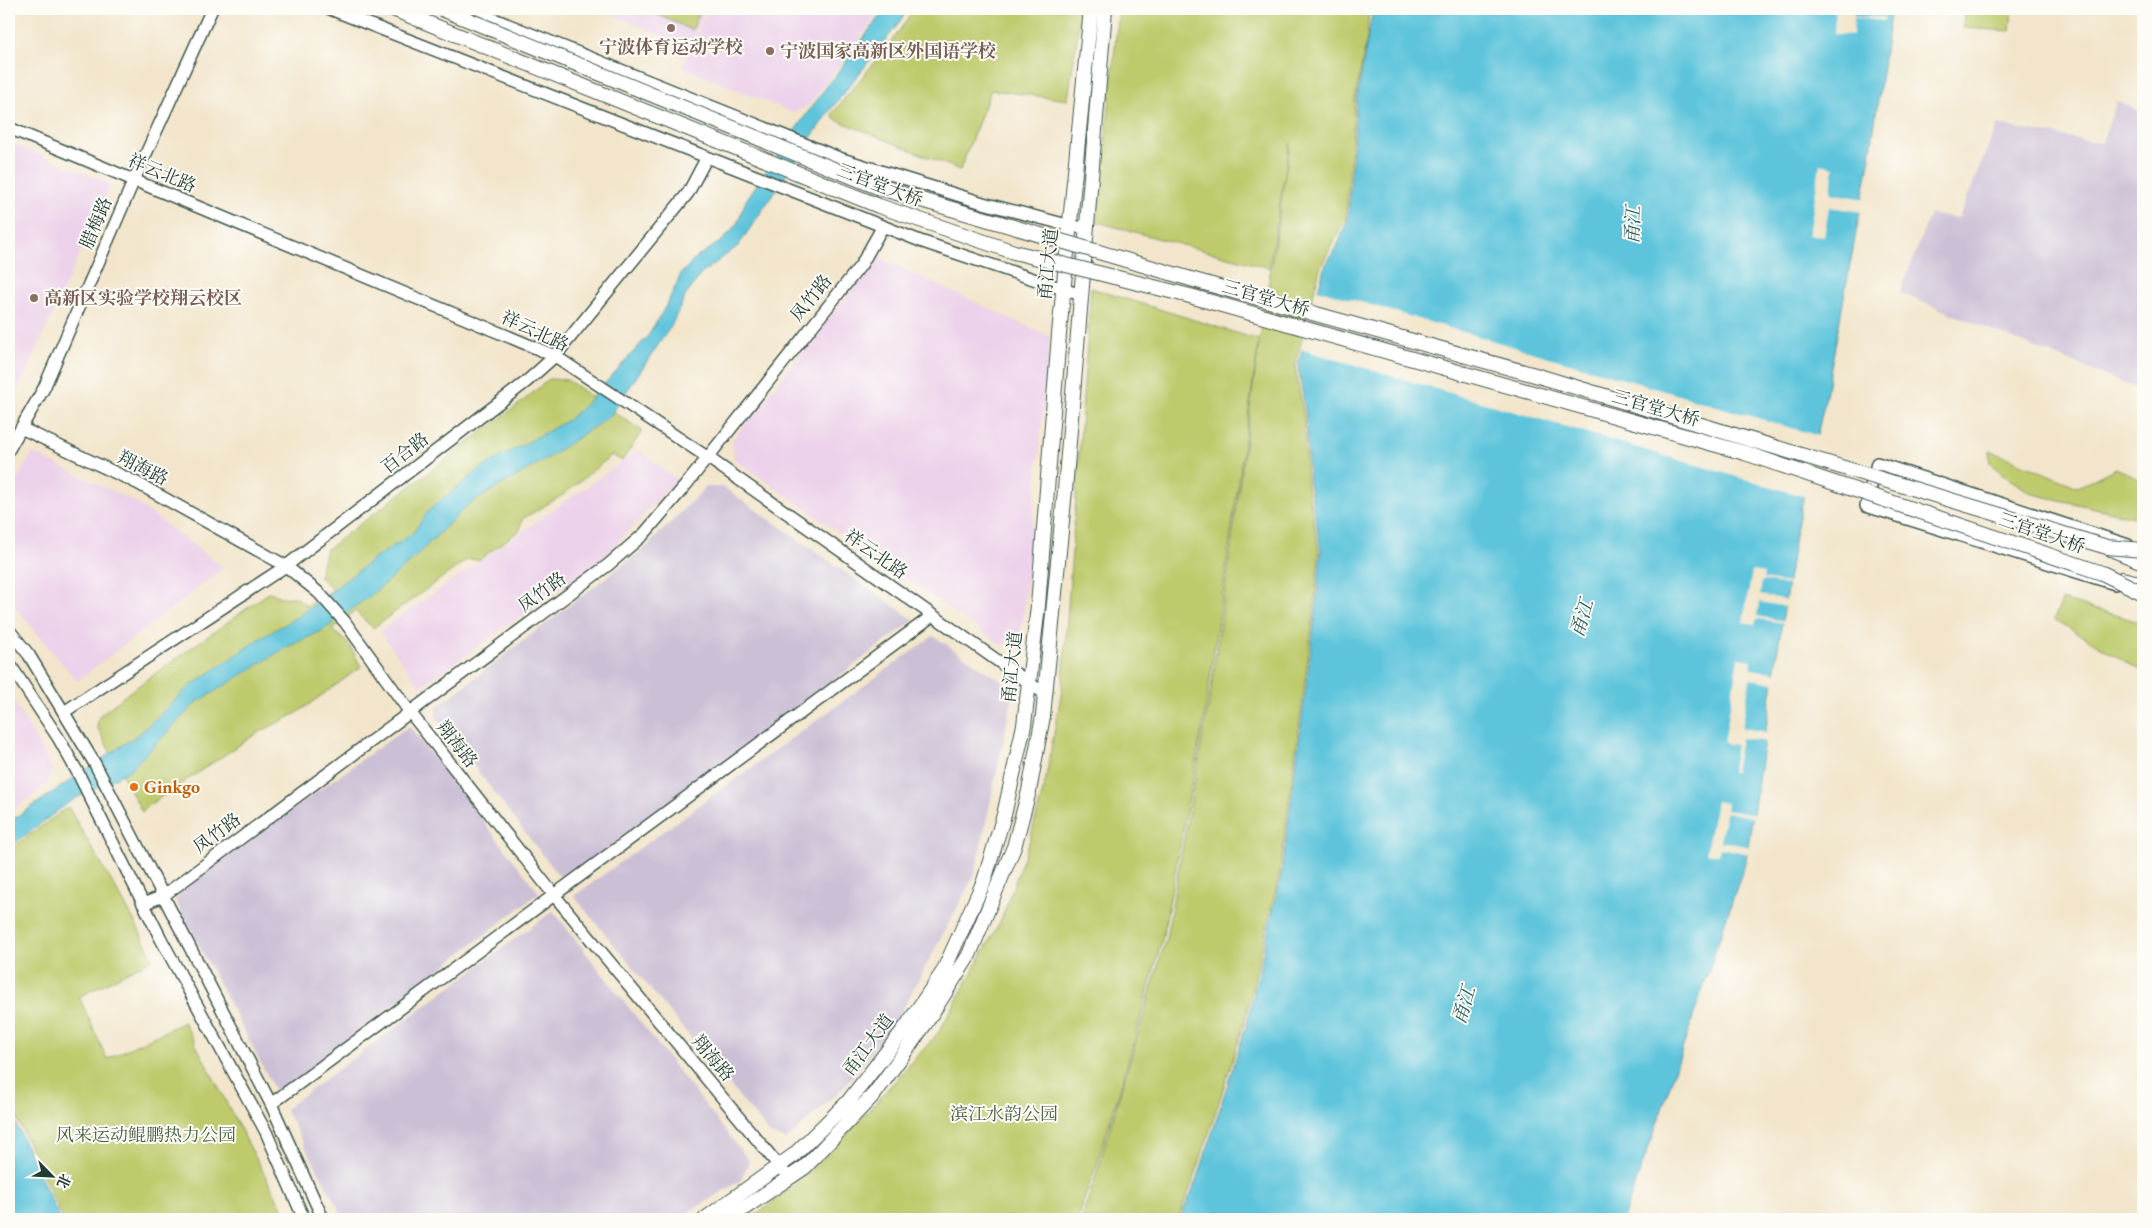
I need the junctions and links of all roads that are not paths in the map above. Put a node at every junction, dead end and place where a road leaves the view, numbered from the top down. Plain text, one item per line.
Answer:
1 (212, 9) edge
2 (330, 9) edge
3 (393, 9) edge
4 (442, 9) edge
5 (469, 9) edge
6 (1091, 9) edge
7 (1104, 9) edge
8 (9, 128) edge
9 (707, 157) junction
10 (134, 180) junction
11 (883, 226) junction
12 (1070, 226) junction
13 (1087, 228) junction
14 (1064, 290) junction
15 (1081, 295) junction
16 (555, 356) junction
17 (22, 428) junction
18 (9, 449) edge
19 (707, 457) junction
20 (2107, 547) junction
21 (2143, 550) edge
22 (2143, 562) edge
23 (286, 566) junction
24 (2102, 574) junction
25 (2143, 584) edge
26 (2143, 592) edge
27 (932, 616) junction
28 (9, 630) edge
29 (9, 663) edge
30 (1029, 683) junction
31 (1045, 694) junction
32 (64, 712) junction
33 (409, 712) junction
34 (554, 895) junction
35 (163, 896) junction
36 (144, 904) junction
37 (271, 1104) junction
38 (780, 1166) junction
39 (789, 1178) junction
40 (304, 1219) edge
41 (323, 1219) edge
42 (705, 1219) edge
43 (728, 1219) edge

1 - 10 street, 腊梅路
2 - 9 street
3 - 24 main road, 三官堂大桥, bridge
4 - 20 main road, 三官堂大桥, bridge
5 - 12 street
6 - 12 main road, 甬江大道
7 - 13 main road, 甬江大道
8 - 10 street, 祥云北路
9 - 11 street
9 - 16 street, 百合路
10 - 16 street, 祥云北路
10 - 17 street, 腊梅路
11 - 14 street
11 - 19 street, 凤竹路
12 - 13 street
12 - 14 main road, 甬江大道
13 - 15 main road, 甬江大道
14 - 15 street
14 - 30 main road, 甬江大道
15 - 31 main road, 甬江大道
16 - 19 street, 祥云北路
16 - 23 street, 百合路
17 - 18 street, 腊梅路
17 - 23 street, 翔海路
19 - 27 street, 祥云北路
19 - 33 street, 凤竹路
20 - 21 main road, bridge
20 - 22 main road, 三官堂大桥
21 - 26 street
23 - 32 street, 百合路
23 - 33 street, 翔海路
24 - 25 main road, 三官堂大桥, bridge
24 - 26 main road, bridge
27 - 30 street, 祥云北路
27 - 34 street
28 - 32 street
29 - 36 street
30 - 31 street, 祥云北路
30 - 38 main road, 甬江大道
31 - 39 main road, 甬江大道
32 - 35 street
33 - 34 street, 翔海路
33 - 35 street, 凤竹路
34 - 37 street
34 - 38 street, 翔海路
35 - 36 street, 凤竹路
35 - 37 street
36 - 40 street
37 - 41 street
38 - 39 street, 翔海路
38 - 42 main road, 甬江大道
39 - 43 main road, 甬江大道

